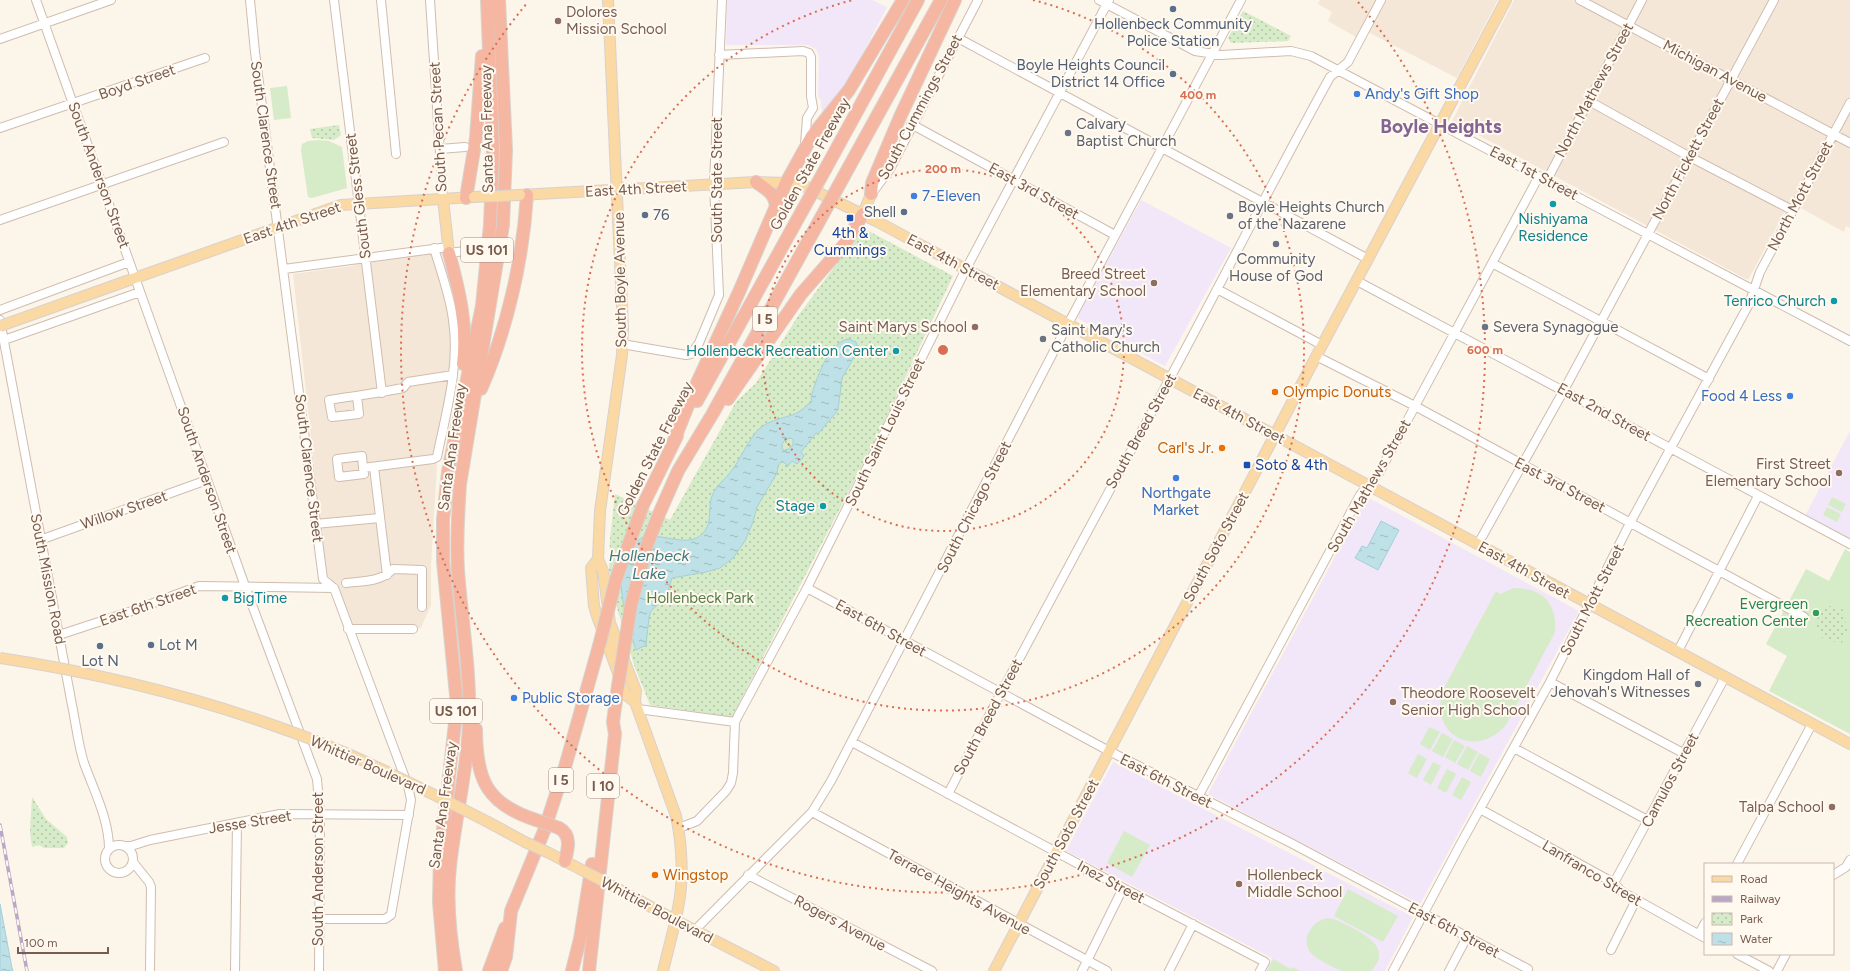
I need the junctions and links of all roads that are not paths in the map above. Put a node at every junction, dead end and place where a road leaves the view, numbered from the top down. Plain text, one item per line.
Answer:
1 (36, 0) edge
2 (111, 0) edge
3 (250, 0) edge
4 (334, 0) edge
5 (381, 0) edge
6 (430, 0) edge
7 (487, 0) edge
8 (499, 0) edge
9 (608, 0) edge
10 (722, 0) edge
11 (903, 0) edge
12 (918, 0) edge
13 (941, 0) edge
14 (955, 0) edge
15 (978, 0) edge
16 (1241, 0) edge
17 (1381, 0) edge
18 (1506, 0) edge
19 (1580, 0) edge
20 (1642, 0) edge
21 (1774, 0) edge
22 (1105, 1) edge
23 (44, 24) junction
24 (488, 25) junction
25 (1628, 26) junction
26 (958, 38) junction
27 (0, 40) edge
28 (719, 55) junction
29 (1211, 55) junction
30 (205, 58) dead end
31 (1338, 71) junction
32 (1731, 80) junction
33 (1060, 92) junction
34 (1589, 101) junction
35 (1850, 103) edge
36 (74, 104) junction
37 (1439, 123) junction
38 (911, 124) junction
39 (0, 128) edge
40 (1833, 134) junction
41 (224, 142) dead end
42 (1850, 143) edge
43 (466, 147) dead end
44 (1162, 148) junction
45 (440, 149) junction
46 (804, 150) junction
47 (396, 154) dead end
48 (1690, 157) junction
49 (1543, 178) junction
50 (1013, 180) junction
51 (756, 182) junction
52 (786, 182) junction
53 (714, 184) junction
54 (102, 185) junction
55 (618, 190) junction
56 (871, 194) junction
57 (524, 195) junction
58 (470, 198) junction
59 (443, 199) junction
60 (1262, 202) junction
61 (359, 204) junction
62 (776, 207) junction
63 (1792, 210) junction
64 (863, 214) junction
65 (0, 220) edge
66 (279, 226) junction
67 (1648, 234) junction
68 (1115, 235) junction
69 (434, 248) junction
70 (449, 250) junction
71 (474, 250) dead end
72 (365, 257) junction
73 (1368, 259) junction
74 (130, 262) junction
75 (1492, 263) junction
76 (284, 269) junction
77 (966, 269) junction
78 (136, 278) junction
79 (1357, 281) junction
80 (1217, 289) junction
81 (1754, 290) junction
82 (140, 292) junction
83 (0, 310) edge
84 (0, 320) edge
85 (1601, 321) junction
86 (1068, 324) junction
87 (0, 326) edge
88 (1455, 332) junction
89 (4, 340) junction
90 (1850, 341) edge
91 (622, 344) junction
92 (1322, 345) junction
93 (1316, 356) junction
94 (453, 375) junction
95 (1170, 378) junction
96 (1709, 379) junction
97 (1564, 390) junction
98 (382, 393) junction
99 (357, 396) dead end
100 (474, 404) junction
101 (1415, 406) junction
102 (713, 413) junction
103 (1275, 435) junction
104 (673, 443) junction
105 (1671, 449) junction
106 (1521, 464) junction
107 (374, 467) junction
108 (363, 468) dead end
109 (448, 472) junction
110 (207, 480) junction
111 (1370, 486) junction
112 (1758, 496) junction
113 (380, 518) junction
114 (1630, 523) junction
115 (315, 524) junction
116 (40, 540) junction
117 (1478, 544) junction
118 (1850, 544) edge
119 (1720, 570) junction
120 (388, 575) junction
121 (346, 583) dead end
122 (245, 586) junction
123 (334, 588) junction
124 (807, 588) junction
125 (1589, 605) junction
126 (422, 607) dead end
127 (1804, 617) dead end
128 (348, 629) junction
129 (413, 629) dead end
130 (59, 635) junction
131 (905, 641) junction
132 (1678, 651) junction
133 (0, 658) edge
134 (1725, 677) junction
135 (1550, 682) junction
136 (469, 689) junction
137 (1000, 693) junction
138 (637, 705) junction
139 (613, 722) junction
140 (736, 722) junction
141 (1812, 724) junction
142 (852, 742) junction
143 (1850, 744) edge
144 (1514, 748) junction
145 (1109, 751) junction
146 (1683, 753) junction
147 (948, 794) junction
148 (1198, 796) junction
149 (1480, 809) junction
150 (812, 812) junction
151 (320, 814) junction
152 (409, 815) junction
153 (1649, 821) junction
154 (237, 823) junction
155 (679, 828) junction
156 (109, 835) junction
157 (140, 843) junction
158 (124, 846) junction
159 (109, 849) junction
160 (1056, 853) junction
161 (133, 858) junction
162 (1850, 860) edge
163 (564, 861) junction
164 (1738, 863) edge
165 (126, 871) junction
166 (1834, 874) edge
167 (143, 875) junction
168 (748, 875) junction
169 (1614, 883) junction
170 (1123, 888) junction
171 (1636, 900) junction
172 (511, 910) junction
173 (1423, 914) junction
174 (319, 919) junction
175 (675, 920) junction
176 (1019, 924) junction
177 (1193, 924) junction
178 (695, 930) junction
179 (1702, 936) edge
180 (1467, 937) junction
181 (443, 949) junction
182 (1611, 950) dead end
183 (1739, 955) edge
184 (1785, 955) edge
185 (1087, 960) junction
186 (1528, 969) dead end
187 (150, 971) edge
188 (235, 971) edge
189 (319, 971) edge
190 (440, 971) edge
191 (446, 971) edge
192 (456, 971) edge
193 (489, 971) edge
194 (501, 971) edge
195 (572, 971) edge
196 (589, 971) edge
197 (663, 971) edge
198 (774, 971) edge
199 (932, 971) edge
200 (994, 971) edge
201 (1082, 971) edge
202 (1107, 971) edge
203 (1169, 971) edge
204 (1260, 971) edge
205 (1393, 971) edge
206 (1449, 971) edge
207 (1769, 971) edge
208 (1777, 971) edge

1 - 23 street, South Anderson Street
2 - 23 street
3 - 66 street, South Clarence Street
4 - 61 street, South Gless Street
5 - 47 street
6 - 45 street, South Pecan Street
7 - 24 highway, Santa Ana Freeway / US 101
8 - 100 highway, Santa Ana Freeway / US 101
9 - 55 main road, South Boyle Avenue
10 - 28 street, South State Street
11 - 46 highway
12 - 104 highway, Golden State Freeway / I 5, bridge
13 - 102 highway, Golden State Freeway / I 5, bridge
14 - 56 highway
15 - 26 street, South Cummings Street
16 - 29 street, South Chicago Street
17 - 31 street, South Breed Street
18 - 37 main road, South Soto Street
19 - 25 street, Michigan Avenue
20 - 25 street, North Mathews Street
21 - 32 street, North Fickett Street
22 - 29 street, East 1st Street
22 - 33 street, South Saint Louis Street
23 - 27 street
23 - 36 street, South Anderson Street
24 - 58 highway
24 - 109 highway, Santa Ana Freeway / US 101
25 - 32 street, Michigan Avenue
25 - 34 street, North Mathews Street
26 - 33 street
26 - 38 street, South Cummings Street
28 - 46 street
28 - 53 street, South State Street
29 - 31 street, East 1st Street
29 - 44 street, South Chicago Street
30 - 36 street, Boyd Street
31 - 37 street, East 1st Street
31 - 60 street, South Breed Street
32 - 40 street, Michigan Avenue
32 - 48 street, North Fickett Street
33 - 44 street
33 - 50 street, South Saint Louis Street
34 - 48 street
34 - 49 street, North Mathews Street
35 - 40 street, North Mott Street
36 - 39 street, Boyd Street
36 - 54 street, South Anderson Street
37 - 49 street, East 1st Street
37 - 73 main road, South Soto Street
38 - 50 street, East 3rd Street
38 - 56 street, South Cummings Street
40 - 42 street, Michigan Avenue
40 - 63 street, North Mott Street
41 - 54 street
43 - 45 street
44 - 60 street
44 - 68 street, South Chicago Street
45 - 59 street, South Pecan Street
46 - 52 highway
48 - 63 street
48 - 67 street, North Fickett Street
49 - 67 street, East 1st Street
49 - 75 street, South Mathews Street
50 - 68 street, East 3rd Street
50 - 77 street, South Saint Louis Street
51 - 52 main road, East 4th Street
51 - 53 main road, East 4th Street
51 - 62 highway
52 - 62 highway
52 - 64 main road, East 4th Street
53 - 55 main road, East 4th Street
53 - 91 street, South State Street
54 - 65 street
54 - 74 street, South Anderson Street
55 - 57 main road, East 4th Street
55 - 91 main road, South Boyle Avenue
56 - 64 main road, South Cummings Street
57 - 58 main road, East 4th Street, bridge
57 - 100 highway
58 - 59 main road, East 4th Street
59 - 61 main road, East 4th Street
59 - 70 main road, South Pecan Street
60 - 73 street
60 - 80 street, South Breed Street
61 - 66 main road, East 4th Street
61 - 72 street, South Gless Street
62 - 104 highway
63 - 81 street, North Mott Street
64 - 77 main road, East 4th Street
64 - 102 highway
66 - 76 street, South Clarence Street
66 - 78 main road, East 4th Street
67 - 81 street, East 1st Street
67 - 85 street, North Fickett Street
68 - 86 street, South Chicago Street
69 - 70 street
69 - 72 street
69 - 94 street
70 - 71 street
70 - 109 highway
72 - 76 street
72 - 98 street, South Gless Street
73 - 79 main road, South Soto Street
74 - 78 street, South Anderson Street
74 - 83 street
75 - 85 street
75 - 88 street, South Mathews Street
76 - 115 street, South Clarence Street
77 - 86 main road, East 4th Street
77 - 124 street, South Saint Louis Street
78 - 82 street, South Anderson Street
78 - 87 main road, East 4th Street, bridge
79 - 88 street, East 2nd Street
79 - 92 main road, South Soto Street
80 - 92 street
80 - 95 street, South Breed Street
81 - 90 street, East 1st Street
81 - 96 street, South Mott Street
82 - 89 street
82 - 110 street, South Anderson Street
84 - 89 street, South Mission Road
85 - 96 street
85 - 97 street, North Fickett Street
86 - 95 main road, East 4th Street
86 - 131 street, South Chicago Street
88 - 97 street, East 2nd Street
88 - 101 street, South Mathews Street
89 - 116 street, South Mission Road
91 - 138 main road, South Boyle Avenue
92 - 93 main road, South Soto Street
93 - 101 street, East 3rd Street
93 - 103 main road, South Soto Street
94 - 98 street
94 - 107 street
95 - 103 main road, East 4th Street
95 - 137 street, South Breed Street
96 - 105 street, South Mott Street
97 - 105 street, East 2nd Street
97 - 106 street, North Fickett Street
98 - 99 street
100 - 136 highway, Santa Ana Freeway / US 101
101 - 106 street, East 3rd Street
101 - 111 street, South Mathews Street
102 - 139 highway, Golden State Freeway / I 5, bridge
103 - 111 main road, East 4th Street
103 - 145 main road, South Soto Street
104 - 172 highway, Golden State Freeway / I 5, bridge
105 - 112 street, East 2nd Street
105 - 114 street, South Mott Street
106 - 114 street, East 3rd Street
106 - 117 street, North Fickett Street
107 - 108 street
107 - 113 street
109 - 181 highway, Santa Ana Freeway / US 101
110 - 116 street, Willow Street
110 - 122 street, South Anderson Street
111 - 117 main road, East 4th Street
111 - 148 street, South Mathews Street
112 - 118 street, East 2nd Street
112 - 119 street
113 - 115 street
113 - 120 street
114 - 119 street, East 3rd Street
114 - 125 street, South Mott Street
115 - 123 street, South Clarence Street
116 - 130 street, South Mission Road
117 - 125 main road, East 4th Street
119 - 127 street, East 3rd Street
119 - 132 street
120 - 121 street
120 - 126 street
122 - 123 street, East 6th Street
122 - 130 street, East 6th Street
122 - 151 street, South Anderson Street
123 - 128 street, South Clarence Street
124 - 131 street, East 6th Street
124 - 140 street, South Saint Louis Street
125 - 132 main road, East 4th Street
125 - 135 street, South Mott Street
128 - 129 street
128 - 152 street, South Clarence Street
130 - 156 street, South Mission Road
131 - 137 street, East 6th Street
131 - 142 street, South Chicago Street
132 - 134 main road, East 4th Street
133 - 163 main road, Whittier Boulevard, bridge
134 - 141 main road, East 4th Street
134 - 146 street, Camulos Street
135 - 144 street, South Mott Street
135 - 146 street
136 - 163 highway, bridge
136 - 192 highway, Santa Ana Freeway / US 101
137 - 145 street, East 6th Street
137 - 147 street, South Breed Street
138 - 140 street
138 - 155 main road, South Boyle Avenue
139 - 195 highway, I 10
139 - 196 highway, Golden State Freeway / I 5
140 - 155 street, South Saint Louis Street
141 - 143 main road, East 4th Street
141 - 164 street
142 - 147 street, Inez Street
142 - 150 street, South Chicago Street
144 - 149 street, South Mott Street
144 - 153 street
145 - 148 street, East 6th Street
145 - 160 main road, South Soto Street
146 - 153 street, Camulos Street
147 - 160 street, Inez Street
148 - 173 street, East 6th Street
149 - 169 street, Lanfranco Street
149 - 173 street, South Mott Street
150 - 168 street, South Chicago Street
150 - 176 street, Terrace Heights Avenue
151 - 152 street, Jesse Street
151 - 154 street, Jesse Street
151 - 174 street, South Anderson Street
152 - 174 street, South Clarence Street
153 - 169 street, Camulos Street
154 - 157 street, Jesse Street
154 - 188 street
155 - 175 main road, South Boyle Avenue
156 - 158 street
156 - 159 street, South Mission Road
157 - 158 street, Jesse Street
157 - 161 street
158 - 159 street
158 - 161 street
159 - 165 street
160 - 170 street, Inez Street
160 - 176 main road, South Soto Street
161 - 165 street
161 - 167 street
162 - 166 street
163 - 175 main road, Whittier Boulevard, bridge
165 - 167 street
167 - 187 street
168 - 178 street, South Chicago Street
168 - 199 street, Rogers Avenue
169 - 171 street, Lanfranco Street
170 - 177 street, Inez Street
170 - 185 street
171 - 179 street, Lanfranco Street
171 - 182 street
172 - 193 highway
172 - 194 highway, Golden State Freeway / I 5
173 - 180 street, East 6th Street
173 - 205 street, South Mott Street
174 - 189 street, South Anderson Street
175 - 178 main road, Whittier Boulevard
175 - 197 main road, South Boyle Avenue
176 - 185 street, Terrace Heights Avenue
176 - 200 main road, South Soto Street
177 - 203 street
177 - 204 street, Inez Street
178 - 198 main road, Whittier Boulevard
180 - 186 street, East 6th Street
180 - 206 street
181 - 190 highway
181 - 191 highway, Santa Ana Freeway / US 101
183 - 207 street
184 - 208 street
185 - 201 street
185 - 202 street, Terrace Heights Avenue

